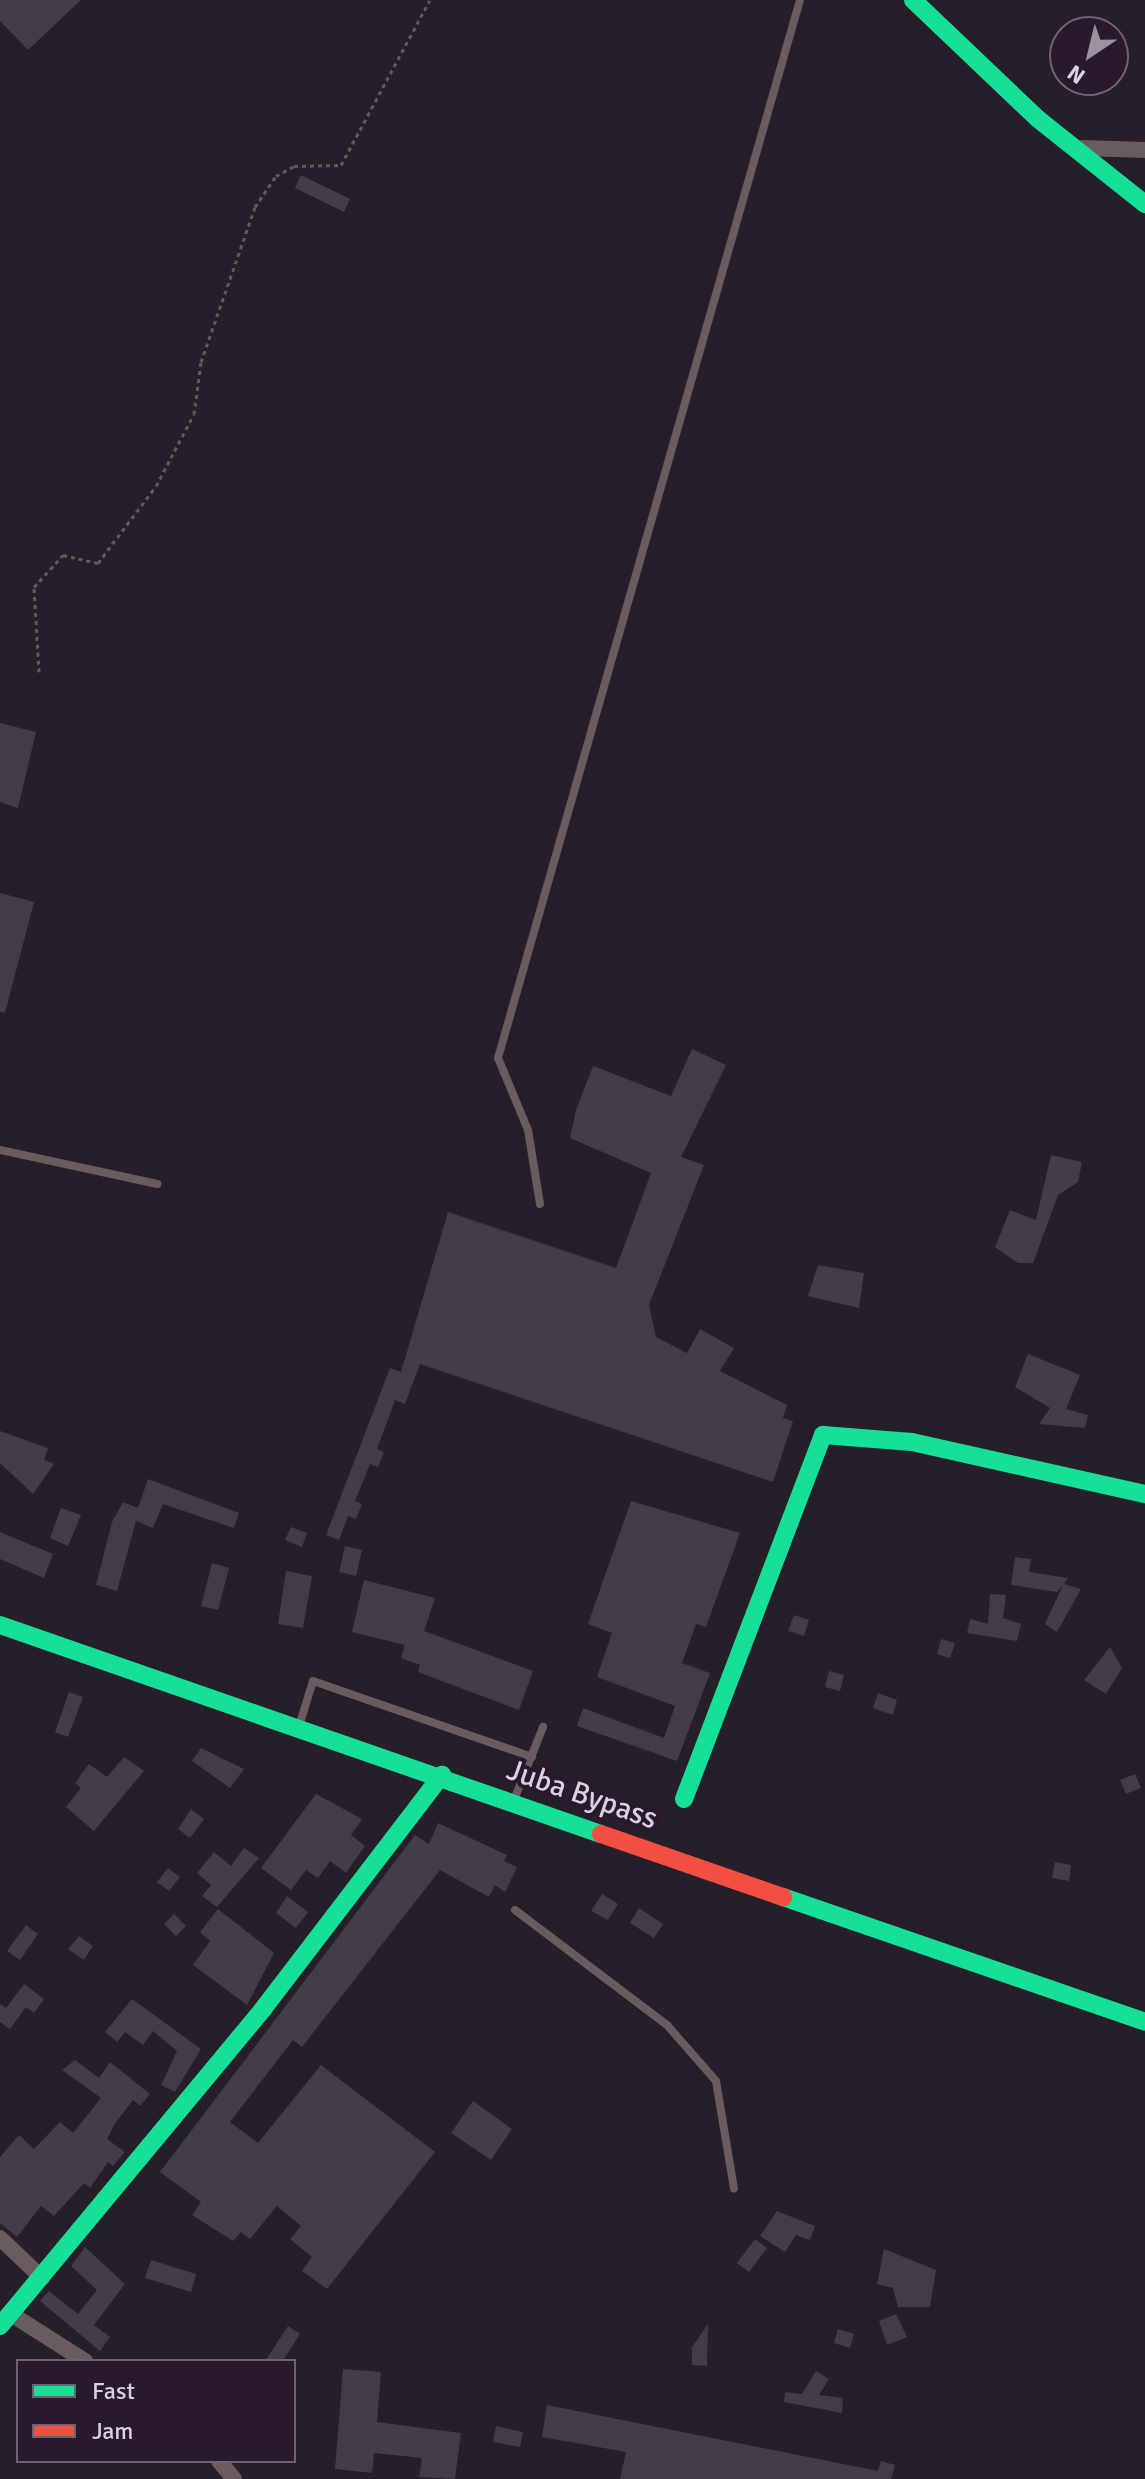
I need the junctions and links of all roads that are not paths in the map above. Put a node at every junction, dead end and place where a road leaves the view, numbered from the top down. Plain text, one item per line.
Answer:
1 (800, 0) edge
2 (913, 0) edge
3 (1083, 148) junction
4 (1145, 150) edge
5 (1145, 204) edge
6 (0, 1150) edge
7 (157, 1184) dead end
8 (540, 1204) dead end
9 (1145, 1494) edge
10 (0, 1625) edge
11 (543, 1727) dead end
12 (298, 1728) junction
13 (532, 1757) junction
14 (442, 1775) junction
15 (684, 1799) dead end
16 (514, 1801) junction
17 (515, 1910) dead end
18 (1145, 2022) edge
19 (734, 2188) dead end
20 (0, 2238) edge
21 (42, 2278) junction
22 (5, 2320) edge
23 (81, 2359) edge
24 (221, 2463) edge
25 (234, 2479) edge

1 - 8 lane
2 - 3 street
3 - 4 street
3 - 5 street
6 - 7 lane
9 - 15 street
10 - 12 street, Juba Bypass
11 - 13 lane
12 - 13 lane
12 - 14 street, Juba Bypass
13 - 16 lane
14 - 16 street, Juba Bypass
14 - 21 street
16 - 18 street, Juba Bypass
17 - 19 lane
20 - 21 street
21 - 22 street
22 - 23 street
24 - 25 street

